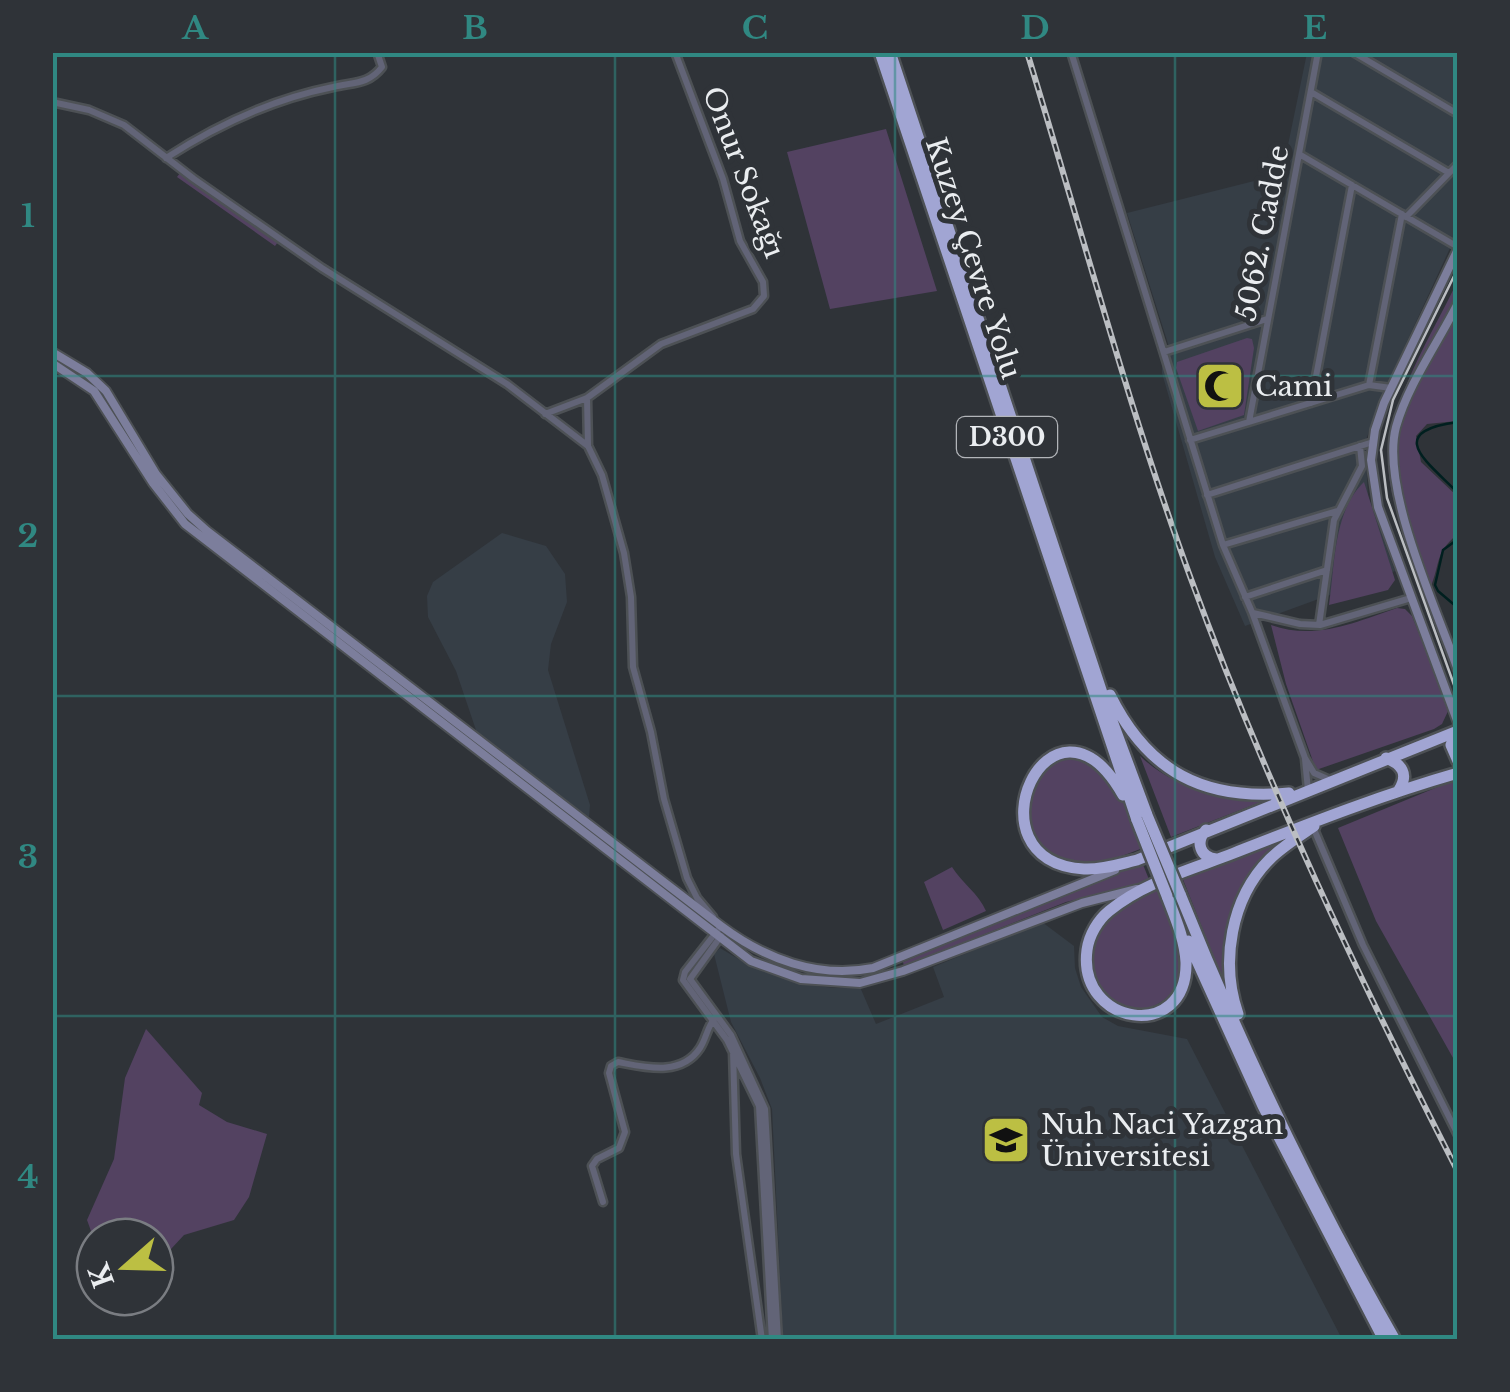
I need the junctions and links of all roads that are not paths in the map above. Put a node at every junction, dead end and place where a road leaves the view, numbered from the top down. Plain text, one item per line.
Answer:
1 (377, 52) edge
2 (675, 52) edge
3 (880, 52) edge
4 (890, 52) edge
5 (1071, 52) edge
6 (1318, 52) edge
7 (1353, 52) edge
8 (1311, 92) junction
9 (52, 102) edge
10 (1458, 114) edge
11 (1300, 154) junction
12 (166, 158) junction
13 (1458, 164) edge
14 (1449, 173) junction
15 (1352, 185) junction
16 (1404, 216) junction
17 (1458, 248) edge
18 (1458, 303) edge
19 (1268, 319) junction
20 (52, 352) edge
21 (1164, 352) junction
22 (52, 363) edge
23 (1369, 385) junction
24 (1392, 388) junction
25 (587, 398) junction
26 (1311, 403) junction
27 (545, 414) junction
28 (1249, 422) junction
29 (1190, 440) junction
30 (1373, 442) junction
31 (588, 446) junction
32 (1360, 446) junction
33 (1206, 495) junction
34 (1337, 510) junction
35 (1223, 545) junction
36 (1326, 570) junction
37 (1245, 596) junction
38 (1412, 598) junction
39 (1074, 605) junction
40 (1252, 612) junction
41 (1318, 625) junction
42 (1458, 670) edge
43 (1457, 728) edge
44 (1305, 758) junction
45 (1386, 758) junction
46 (1458, 761) edge
47 (1458, 773) edge
48 (1332, 780) junction
49 (1308, 790) junction
50 (1399, 790) junction
51 (1326, 817) junction
52 (1142, 818) junction
53 (1314, 827) junction
54 (1206, 830) junction
55 (1219, 859) junction
56 (1137, 860) junction
57 (1151, 886) junction
58 (1173, 895) junction
59 (721, 926) junction
60 (718, 938) junction
61 (714, 1019) junction
62 (733, 1050) junction
63 (1280, 1120) junction
64 (1458, 1136) edge
65 (603, 1202) dead end
66 (762, 1340) edge
67 (775, 1340) edge
68 (1384, 1340) edge
69 (1394, 1340) edge

1 - 12 street
2 - 25 street, Onur Sokağı
3 - 52 highway, Kuzey Çevre Yolu / D300
4 - 39 highway, Kuzey Çevre Yolu / D300
5 - 21 street
6 - 8 street, 5062. Cadde
7 - 10 street
8 - 11 street, 5062. Cadde
8 - 14 street
9 - 12 street
11 - 15 street
11 - 19 street, 5062. Cadde
12 - 27 street
13 - 14 street
14 - 16 street
15 - 16 street
15 - 26 street
16 - 17 street
16 - 23 street
17 - 24 street
18 - 42 street
19 - 21 street
19 - 28 street, 5062. Cadde
20 - 59 street
21 - 29 street
22 - 60 street
23 - 24 street
23 - 26 street
24 - 30 street
25 - 27 street, Onur Sokağı
25 - 31 street
26 - 28 street
27 - 31 street
28 - 29 street
29 - 33 street
30 - 32 street
30 - 38 street
31 - 59 street
32 - 33 street
32 - 34 street
33 - 35 street
34 - 35 street
34 - 36 street
35 - 37 street
36 - 37 street
36 - 41 street
37 - 40 street
38 - 41 street
38 - 43 street
39 - 49 highway
39 - 52 highway, Kuzey Çevre Yolu / D300
40 - 41 street
40 - 44 street
43 - 45 highway
43 - 46 highway
44 - 48 street
44 - 49 street
45 - 48 highway
45 - 50 highway
47 - 50 highway
48 - 49 highway
49 - 54 highway
50 - 51 highway
51 - 53 highway
51 - 55 highway
52 - 56 highway
52 - 58 highway, D300, bridge
53 - 63 highway
53 - 64 street
54 - 55 highway
54 - 56 highway
55 - 57 highway
56 - 59 street
57 - 58 highway
57 - 60 street
58 - 63 highway, D300
58 - 68 highway, D300
59 - 60 street
60 - 61 street
60 - 67 street
61 - 62 street
61 - 65 street
62 - 66 street
62 - 67 street
63 - 69 highway, D300

